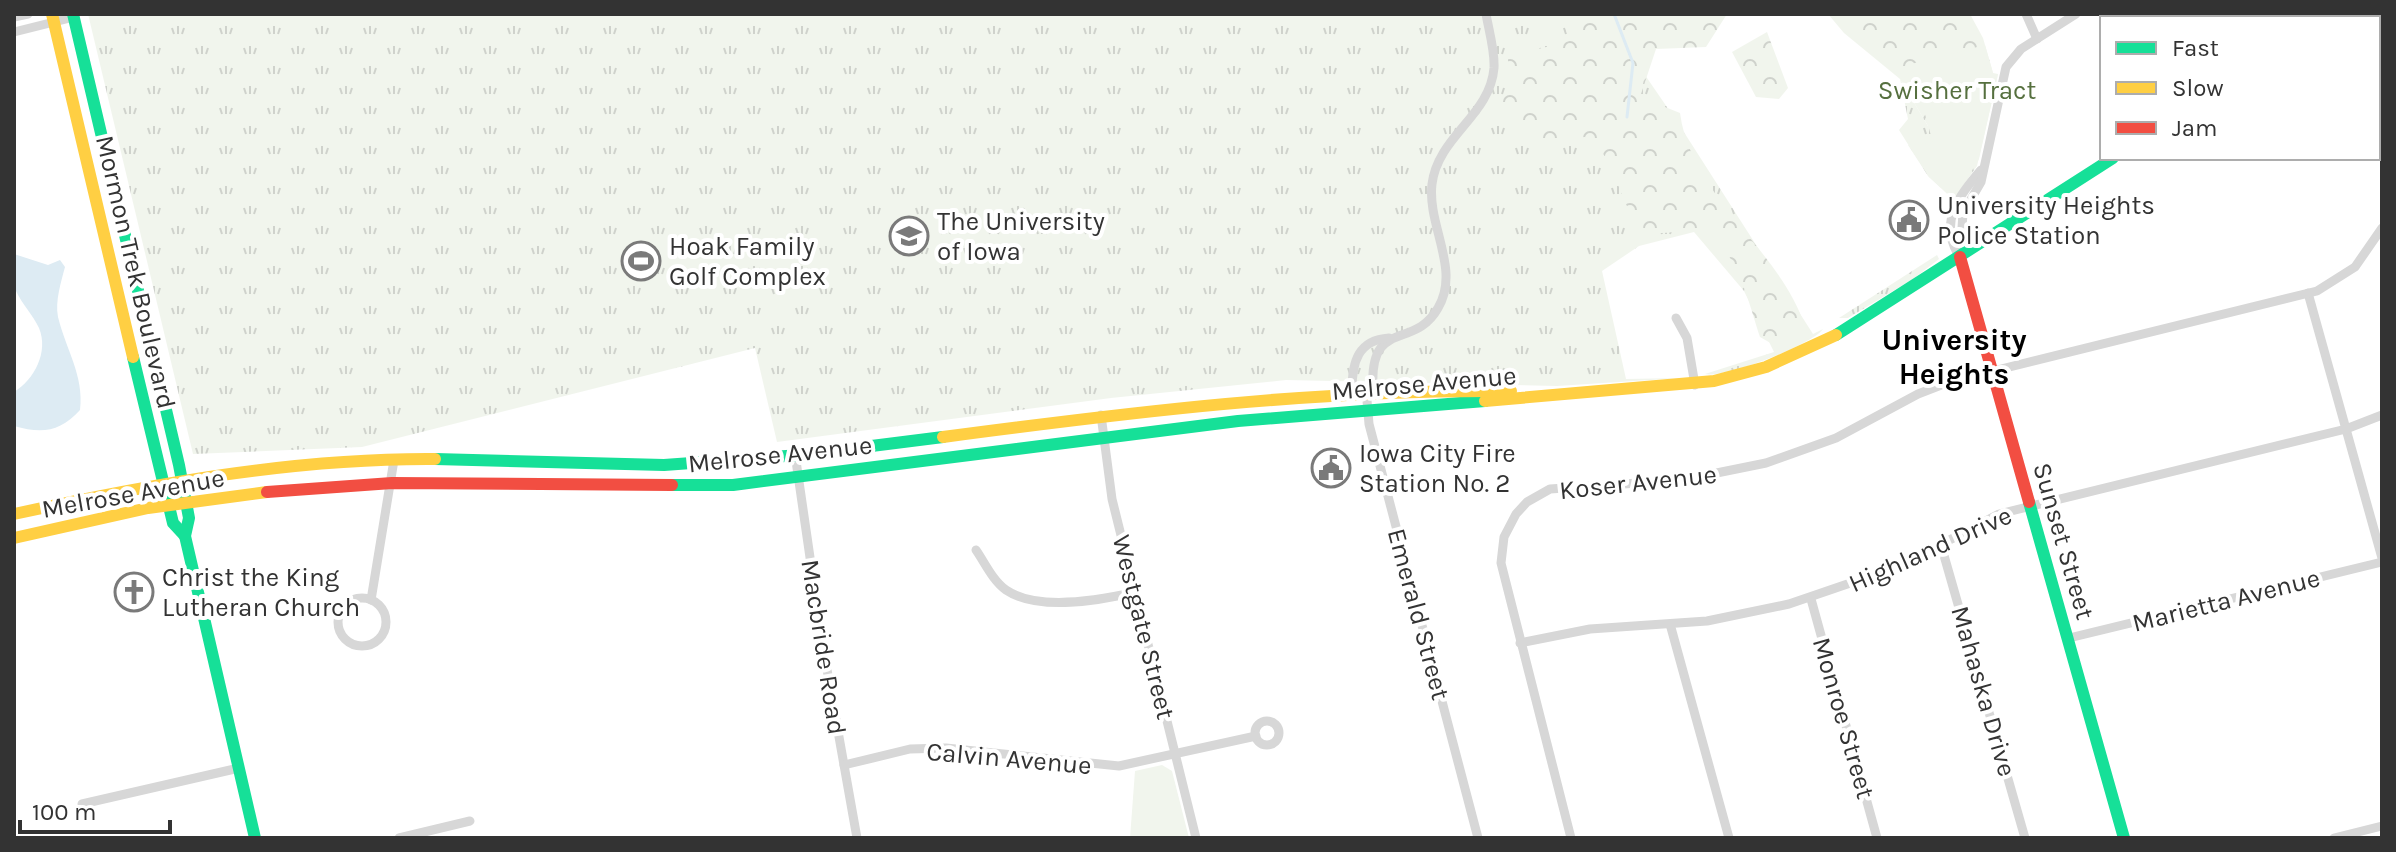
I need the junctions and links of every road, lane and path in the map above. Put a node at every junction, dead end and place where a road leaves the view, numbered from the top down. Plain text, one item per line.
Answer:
1 (28, 14) edge
2 (1486, 14) edge
3 (2026, 14) edge
4 (2076, 14) edge
5 (73, 16) edge
6 (14, 17) edge
7 (53, 18) edge
8 (14, 32) edge
9 (2037, 39) junction
10 (2110, 160) edge
11 (2382, 228) edge
12 (1960, 257) junction
13 (2308, 293) junction
14 (1676, 318) dead end
15 (1393, 338) junction
16 (1993, 371) junction
17 (1695, 385) junction
18 (1369, 389) junction
19 (1352, 390) junction
20 (1551, 393) junction
21 (1368, 412) junction
22 (1101, 415) junction
23 (2382, 415) edge
24 (2346, 429) junction
25 (1104, 438) junction
26 (795, 454) junction
27 (394, 460) junction
28 (798, 477) junction
29 (182, 479) junction
30 (163, 482) junction
31 (392, 483) junction
32 (187, 501) junction
33 (168, 504) junction
34 (2032, 506) junction
35 (14, 514) edge
36 (185, 536) junction
37 (14, 538) edge
38 (1941, 545) junction
39 (976, 550) dead end
40 (2382, 560) edge
41 (1136, 592) junction
42 (1811, 599) junction
43 (371, 600) junction
44 (1670, 624) junction
45 (2069, 638) junction
46 (1520, 643) junction
47 (1256, 736) dead end
48 (1176, 755) junction
49 (844, 765) junction
50 (239, 768) junction
51 (82, 804) dead end
52 (470, 821) dead end
53 (2382, 826) edge
54 (255, 838) edge
55 (399, 838) edge
56 (857, 838) edge
57 (1196, 838) edge
58 (1478, 838) edge
59 (1571, 838) edge
60 (1729, 838) edge
61 (1877, 838) edge
62 (2025, 838) edge
63 (2124, 838) edge
64 (2334, 838) edge

1 - 6 street
2 - 15 street
3 - 9 street
4 - 9 street, Sunset Street
5 - 7 street
5 - 29 main road, Mormon Trek Boulevard
7 - 8 street
7 - 30 main road, Mormon Trek Boulevard
9 - 12 street, Sunset Street
10 - 12 main road, Melrose Avenue
11 - 13 street, Koser Avenue
12 - 16 main road, Sunset Street
12 - 17 main road, Melrose Avenue
13 - 16 street, Koser Avenue
13 - 24 street
14 - 17 street
15 - 18 street, Emerald Street
15 - 19 street
16 - 34 main road, Sunset Street
16 - 46 street, Koser Avenue
17 - 20 main road, Melrose Avenue
18 - 19 main road, Melrose Avenue
18 - 20 main road, Melrose Avenue
18 - 21 street, Emerald Street
19 - 22 main road, Melrose Avenue
20 - 21 main road, Melrose Avenue
21 - 25 main road, Melrose Avenue
21 - 58 street, Emerald Street
22 - 25 street, Westgate Street
22 - 26 main road, Melrose Avenue
23 - 24 street, Highland Drive
24 - 34 street, Highland Drive
24 - 40 street
25 - 28 main road, Melrose Avenue
25 - 41 street, Westgate Street
26 - 27 main road, Melrose Avenue
26 - 28 street, Macbride Road
27 - 29 main road, Melrose Avenue
27 - 31 street
28 - 31 main road, Melrose Avenue
28 - 49 street, Macbride Road
29 - 30 main road, Melrose Avenue
29 - 32 main road, Mormon Trek Boulevard
30 - 33 main road, Mormon Trek Boulevard
30 - 35 main road, Melrose Avenue
31 - 32 main road, Melrose Avenue
31 - 43 street
32 - 33 main road, Melrose Avenue
32 - 36 main road, Mormon Trek Boulevard
33 - 36 main road, Mormon Trek Boulevard
33 - 37 main road, Melrose Avenue
34 - 38 street, Highland Drive
34 - 45 main road, Sunset Street
36 - 50 main road, Mormon Trek Boulevard
38 - 42 street, Highland Drive
38 - 62 street, Mahaska Drive
39 - 41 street
40 - 45 street, Marietta Avenue
41 - 48 street, Westgate Street
42 - 44 street, Highland Drive
42 - 61 street, Monroe Street
43 - 43 street
44 - 46 street, Highland Drive
44 - 60 street
45 - 63 main road, Sunset Street
46 - 59 street, Koser Avenue
47 - 48 street, Calvin Avenue
48 - 49 street, Calvin Avenue
48 - 57 street, Westgate Street
49 - 56 street, Macbride Road
50 - 51 street
50 - 54 main road, Mormon Trek Boulevard
52 - 55 street
53 - 64 street

